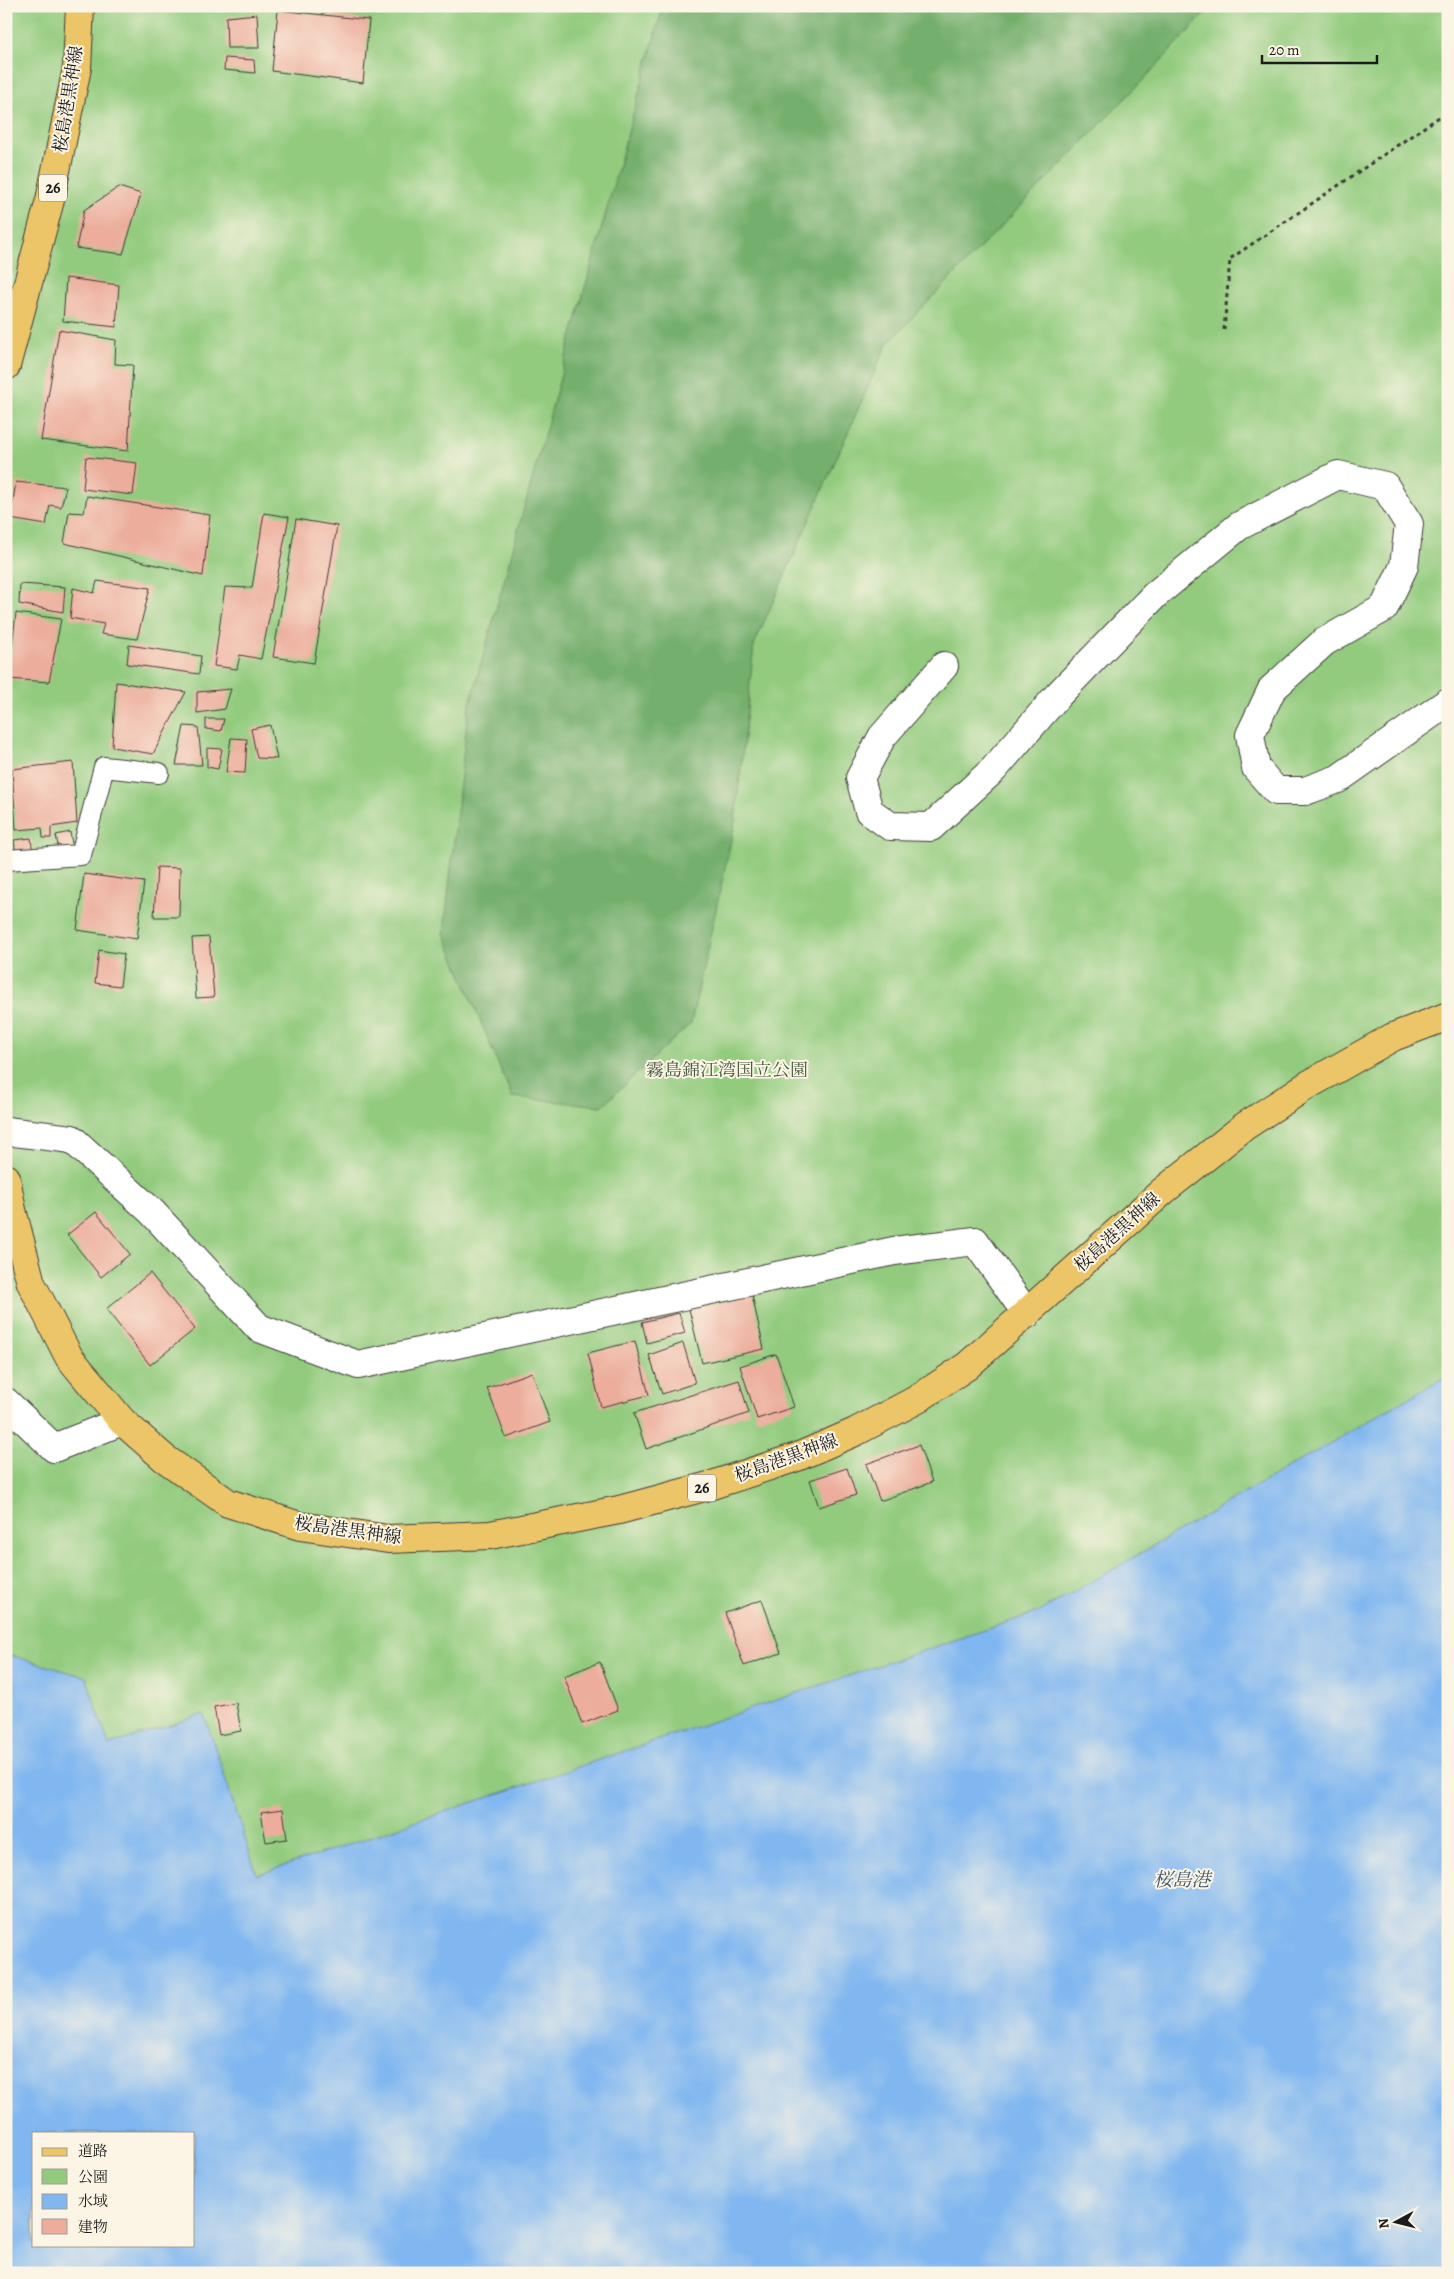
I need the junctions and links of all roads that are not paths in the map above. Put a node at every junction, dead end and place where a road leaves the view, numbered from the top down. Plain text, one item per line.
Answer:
1 (80, 6) edge
2 (6, 366) edge
3 (944, 666) dead end
4 (1448, 702) edge
5 (159, 773) dead end
6 (6, 860) edge
7 (1448, 1016) edge
8 (6, 1131) edge
9 (6, 1178) edge
10 (1027, 1314) junction
11 (6, 1402) edge
12 (122, 1421) junction

1 - 2 main road, 桜島港黒神線 / 26
3 - 4 street
5 - 6 lane
7 - 10 main road, 桜島港黒神線 / 26
8 - 10 street
9 - 12 main road, 桜島港黒神線 / 26
10 - 12 main road, 桜島港黒神線 / 26
11 - 12 street

